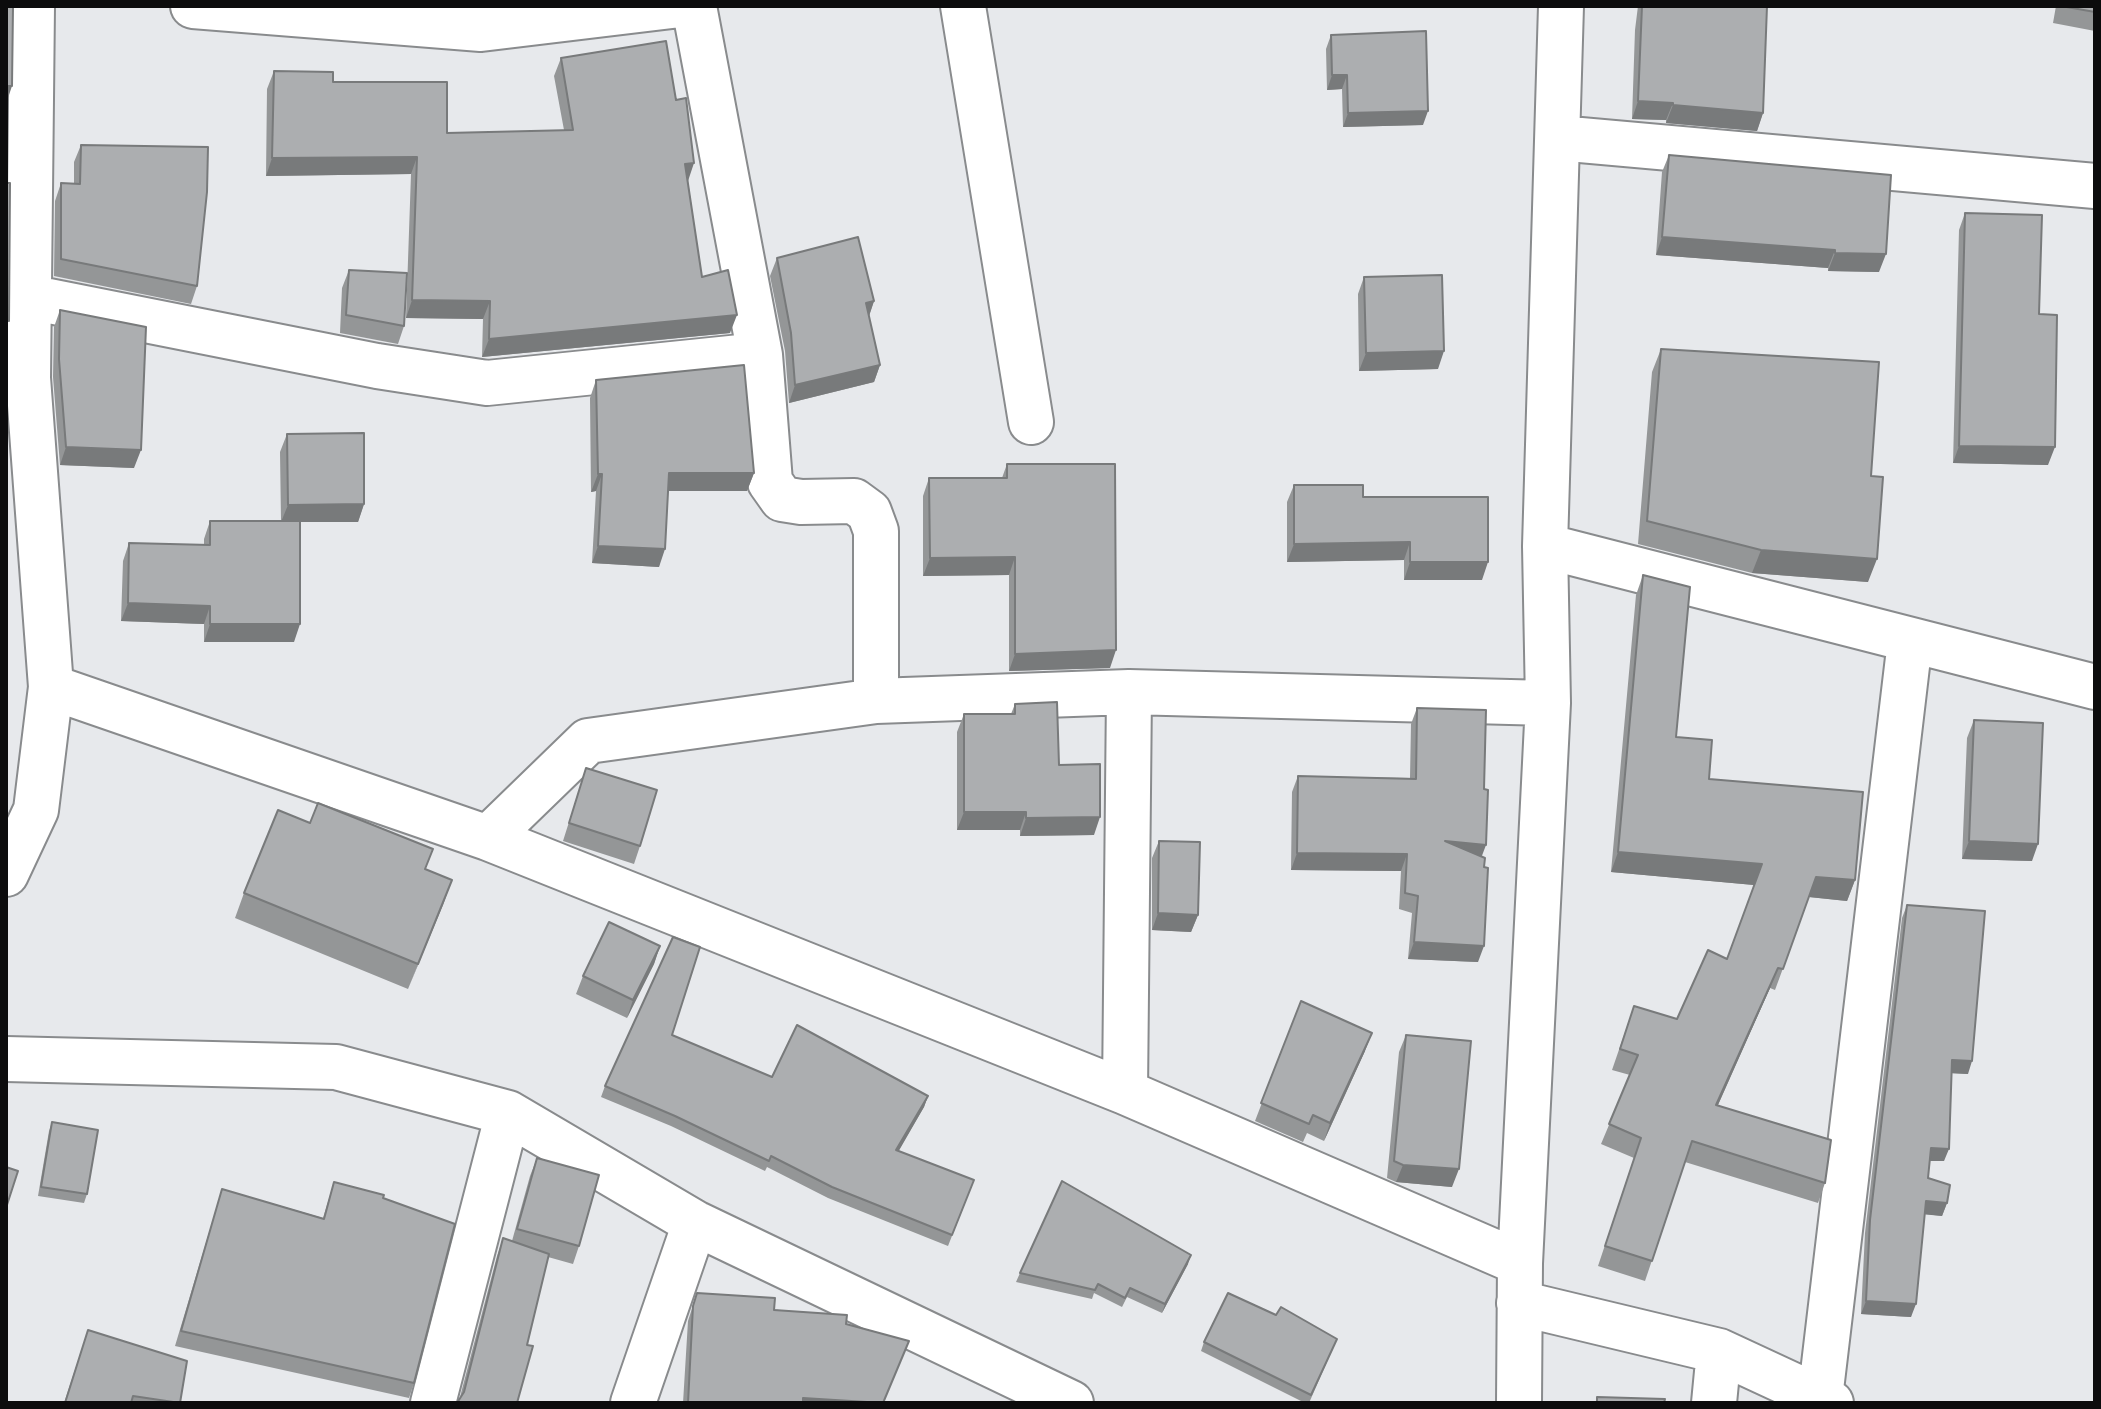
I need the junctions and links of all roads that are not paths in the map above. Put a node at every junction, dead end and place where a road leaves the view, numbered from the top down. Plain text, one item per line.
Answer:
1 (32, 6) edge
2 (193, 6) edge
3 (672, 6) edge
4 (694, 6) edge
5 (963, 6) edge
6 (1561, 6) edge
7 (1558, 138) junction
8 (2095, 186) edge
9 (29, 297) junction
10 (760, 355) junction
11 (17, 376) edge
12 (1031, 422) dead end
13 (1545, 546) junction
14 (1910, 641) junction
15 (51, 687) junction
16 (2095, 687) edge
17 (1129, 692) junction
18 (876, 701) junction
19 (1548, 703) junction
20 (488, 838) junction
21 (6, 874) edge
22 (6, 1059) edge
23 (1125, 1092) junction
24 (508, 1113) junction
25 (695, 1223) junction
26 (1520, 1283) junction
27 (1719, 1351) junction
28 (1825, 1400) edge
29 (433, 1403) edge
30 (633, 1403) edge
31 (1071, 1403) edge
32 (1519, 1403) edge
33 (1714, 1403) edge

1 - 9 street
2 - 3 street
4 - 10 street
5 - 12 street
6 - 7 street
7 - 8 street
7 - 13 street
9 - 10 street
9 - 11 street
10 - 18 street
11 - 15 street
13 - 14 street
13 - 19 street
14 - 16 street
14 - 28 street
15 - 20 street
15 - 21 street
17 - 18 street
17 - 19 street
17 - 23 street
18 - 20 street
19 - 26 street
20 - 23 street
22 - 24 street
23 - 26 street
24 - 25 street
24 - 29 street
25 - 30 street
25 - 31 street
26 - 27 street
26 - 32 street
27 - 28 street
27 - 33 street

